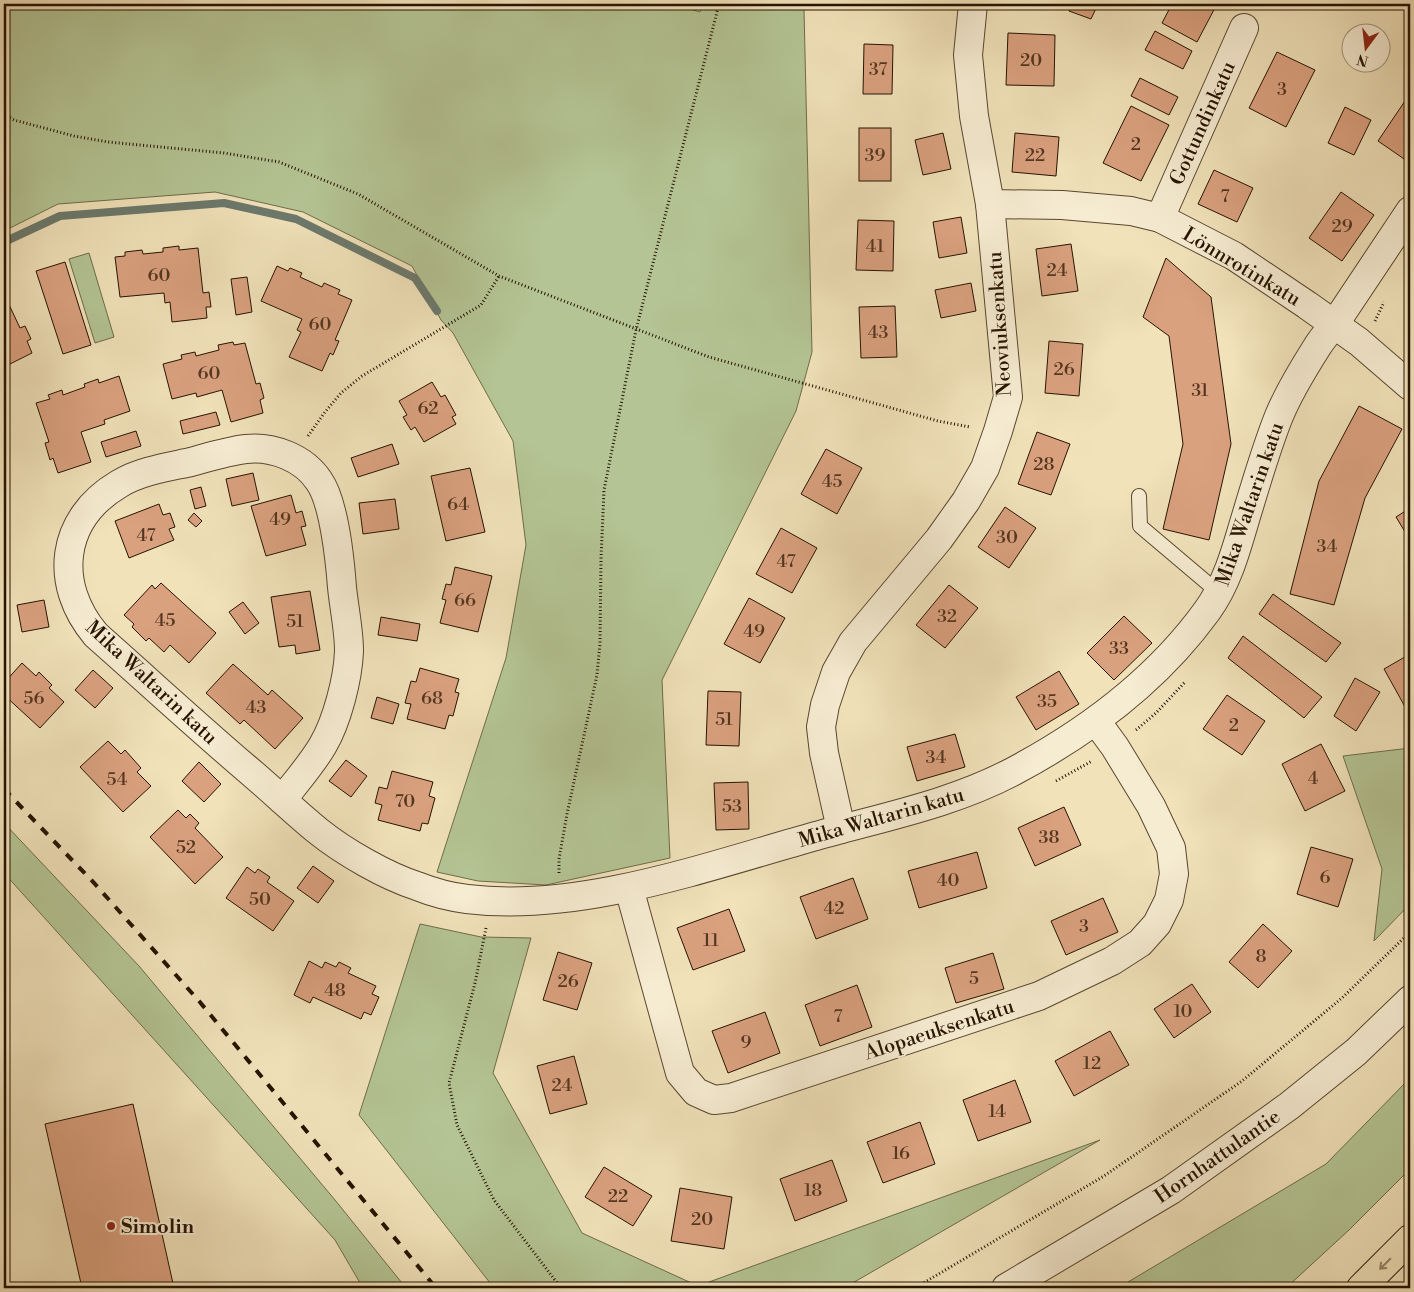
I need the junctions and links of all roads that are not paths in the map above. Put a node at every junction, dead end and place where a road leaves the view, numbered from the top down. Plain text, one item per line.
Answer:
1 (973, 4) edge
2 (1244, 28) dead end
3 (990, 204) junction
4 (1410, 210) edge
5 (1160, 218) junction
6 (1335, 323) junction
7 (1410, 386) edge
8 (1139, 496) dead end
9 (1218, 592) junction
10 (1096, 721) junction
11 (282, 800) junction
12 (841, 829) junction
13 (629, 888) junction
14 (1410, 1000) edge
15 (1410, 1239) edge
16 (1006, 1288) edge
17 (1361, 1288) edge

1 - 3 street, Neoviuksenkatu
2 - 5 street, Gottundinkatu
3 - 5 street, Lönnrotinkatu
3 - 12 street, Neoviuksenkatu
4 - 6 street, Mika Waltarin katu
5 - 6 street, Lönnrotinkatu
6 - 7 street, Lönnrotinkatu
6 - 9 street, Mika Waltarin katu
8 - 9 lane
9 - 10 street, Mika Waltarin katu
10 - 12 street, Mika Waltarin katu
10 - 13 street, Alopaeuksenkatu
11 - 11 street, Mika Waltarin katu
11 - 13 street, Mika Waltarin katu
12 - 13 street, Mika Waltarin katu
14 - 16 street, Hornhattulantie
15 -> 17 highway

